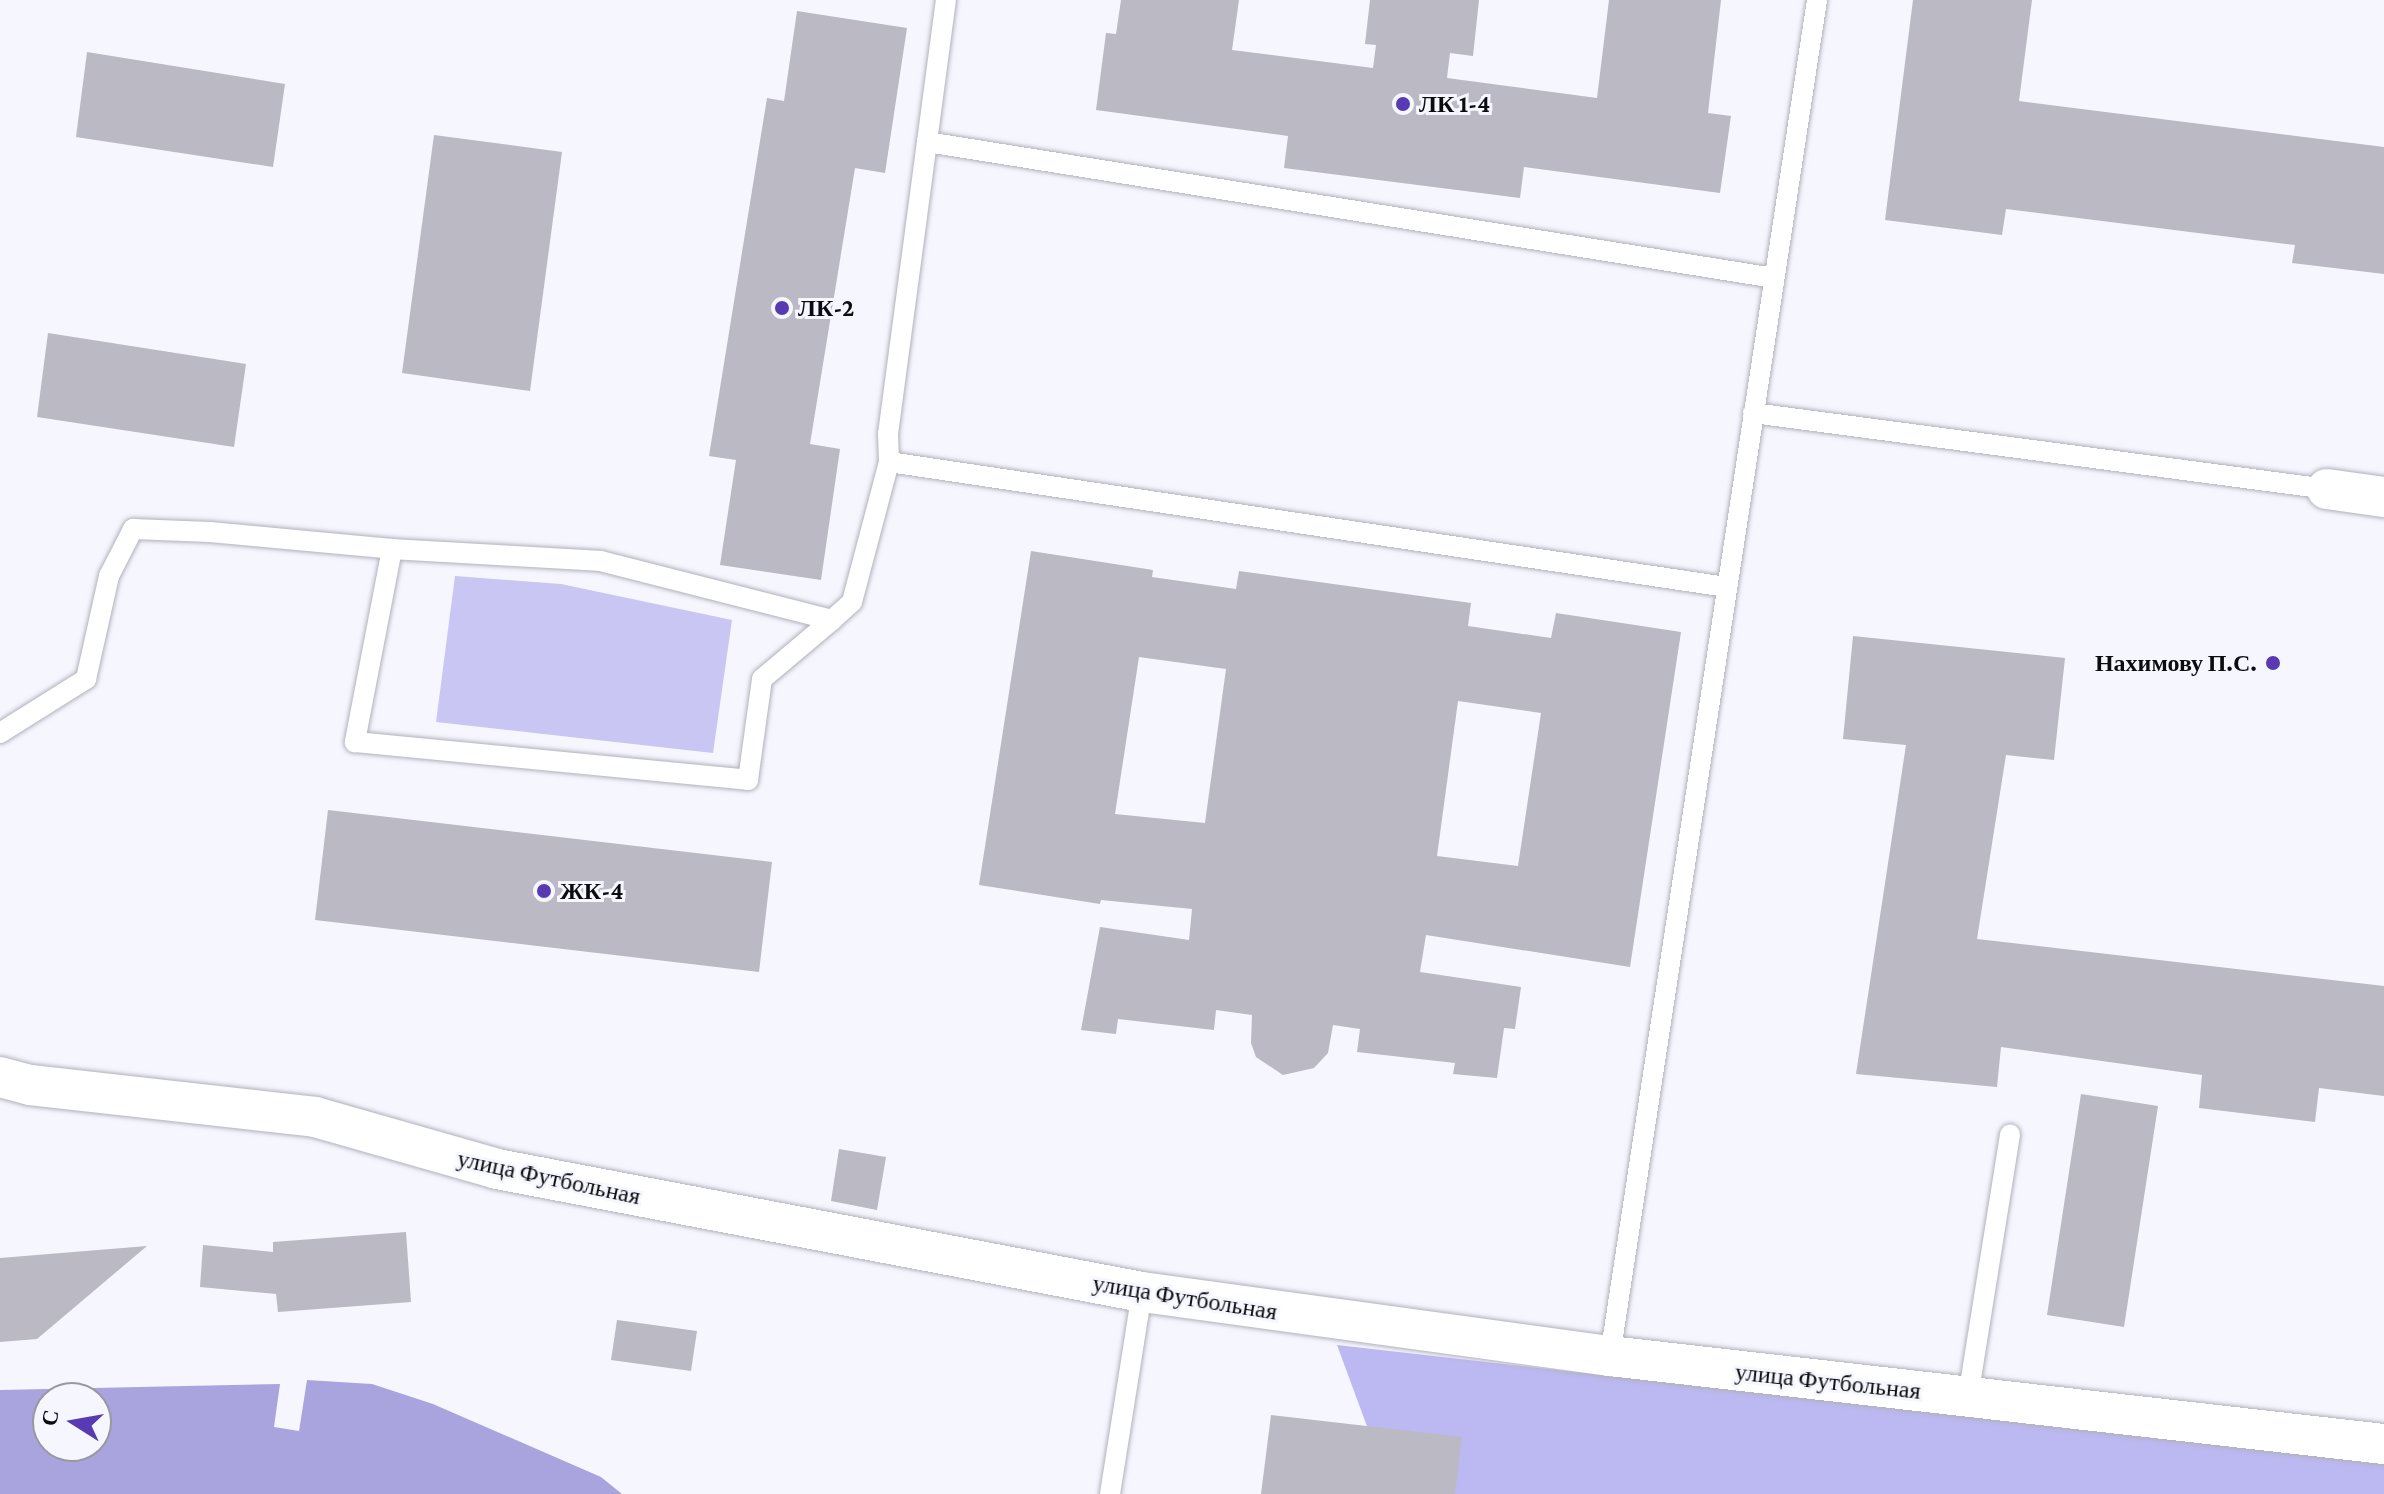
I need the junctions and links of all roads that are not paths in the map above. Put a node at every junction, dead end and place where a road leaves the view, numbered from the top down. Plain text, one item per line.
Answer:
1 (946, 0) edge
2 (1817, 0) edge
3 (927, 142) junction
4 (1774, 278) junction
5 (1753, 413) junction
6 (889, 462) junction
7 (2327, 489) joint
8 (2384, 497) edge
9 (392, 549) junction
10 (1726, 587) junction
11 (832, 620) junction
12 (0, 733) edge
13 (0, 1077) edge
14 (2010, 1134) dead end
15 (1142, 1292) junction
16 (1610, 1356) junction
17 (1968, 1397) junction
18 (2384, 1444) edge
19 (1110, 1494) edge

1 - 3 lane
2 - 4 lane
3 - 4 lane
3 - 6 lane
4 - 5 lane
5 - 7 lane
5 - 10 lane
6 - 10 lane
6 - 11 lane
7 - 8 street
9 - 11 lane
9 - 11 lane
9 - 12 lane
10 - 16 lane
13 - 15 street, улица Футбольная
14 - 17 lane
15 - 16 street, улица Футбольная
15 - 19 lane
16 - 17 street, улица Футбольная
17 - 18 street, улица Футбольная

